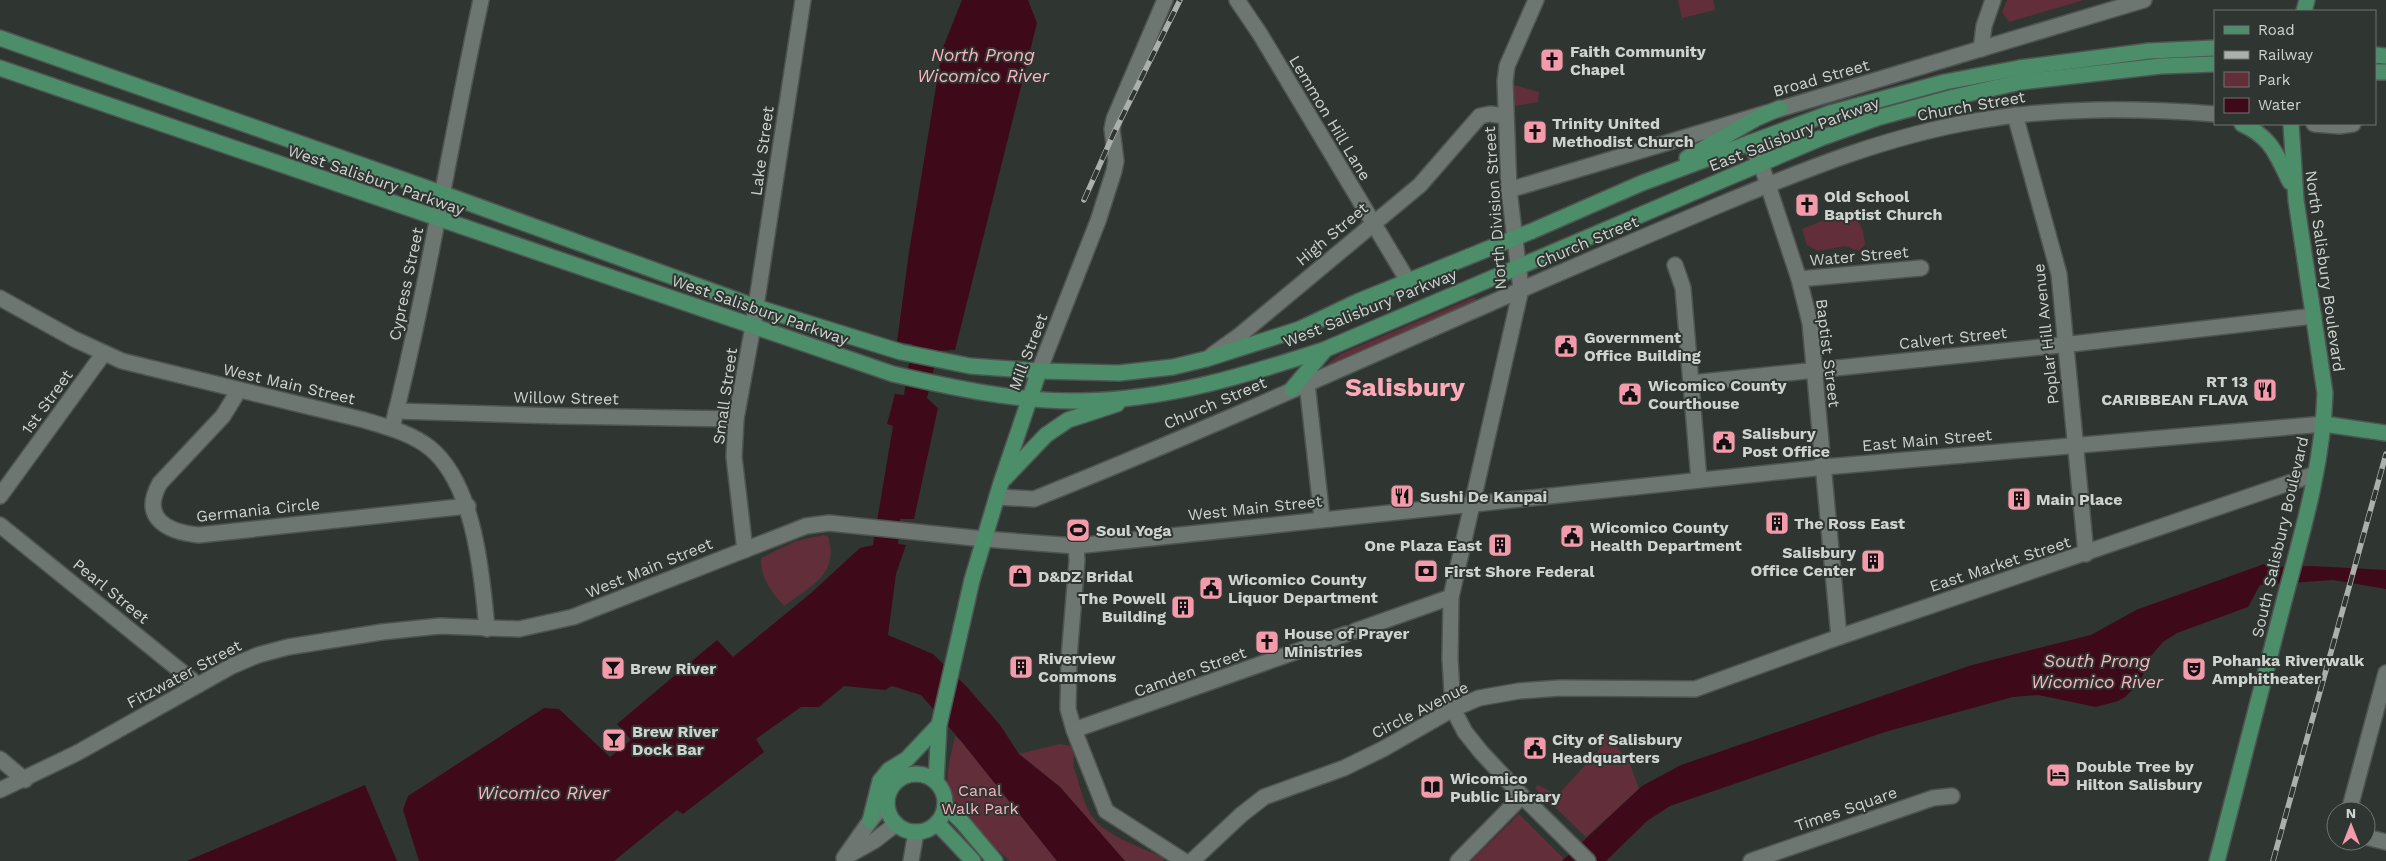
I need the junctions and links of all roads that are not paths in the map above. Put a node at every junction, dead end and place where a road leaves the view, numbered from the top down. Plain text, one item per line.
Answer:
1 (481, 0) edge
2 (803, 0) edge
3 (1165, 0) edge
4 (1237, 0) edge
5 (1536, 0) edge
6 (1993, 0) edge
7 (2144, 0) edge
8 (0, 38) edge
9 (2214, 48) edge
10 (1981, 49) junction
11 (2214, 64) edge
12 (0, 68) edge
13 (1780, 108) junction
14 (2214, 114) edge
15 (2015, 115) junction
16 (1505, 116) junction
17 (2244, 125) edge
18 (2290, 125) edge
19 (2326, 125) edge
20 (2346, 125) edge
21 (1749, 143) junction
22 (1761, 164) junction
23 (1642, 183) junction
24 (1767, 186) junction
25 (1509, 190) junction
26 (2295, 192) junction
27 (444, 194) junction
28 (437, 220) junction
29 (1373, 224) junction
30 (1514, 238) junction
31 (1675, 265) dead end
32 (1518, 266) junction
33 (1920, 268) dead end
34 (1800, 279) junction
35 (1408, 281) junction
36 (1521, 289) junction
37 (0, 298) edge
38 (756, 307) junction
39 (2314, 316) junction
40 (753, 326) junction
41 (2066, 344) junction
42 (1326, 348) junction
43 (104, 354) junction
44 (1206, 359) junction
45 (1814, 370) junction
46 (1039, 372) junction
47 (1307, 382) junction
48 (1691, 383) junction
49 (1292, 389) junction
50 (239, 390) junction
51 (1030, 398) junction
52 (1133, 398) junction
53 (396, 411) junction
54 (736, 419) junction
55 (2324, 424) junction
56 (392, 428) junction
57 (2386, 433) edge
58 (2076, 444) junction
59 (1824, 467) junction
60 (2316, 474) junction
61 (1699, 480) junction
62 (999, 490) junction
63 (0, 496) edge
64 (1471, 504) junction
65 (468, 506) junction
66 (1322, 518) junction
67 (0, 525) edge
68 (984, 539) junction
69 (1076, 546) junction
70 (745, 550) junction
71 (2086, 554) junction
72 (1451, 597) junction
73 (487, 629) junction
74 (1839, 636) junction
75 (2386, 673) edge
76 (198, 685) junction
77 (1695, 689) joint
78 (1453, 709) junction
79 (939, 722) junction
80 (1074, 730) junction
81 (0, 759) edge
82 (900, 779) junction
83 (25, 780) junction
84 (936, 782) junction
85 (0, 790) edge
86 (1522, 796) junction
87 (1952, 796) dead end
88 (887, 801) junction
89 (2352, 801) edge
90 (945, 806) junction
91 (870, 821) junction
92 (937, 823) junction
93 (896, 824) junction
94 (916, 832) junction
95 (842, 859) edge
96 (911, 861) edge
97 (973, 861) edge
98 (995, 861) edge
99 (1184, 861) edge
100 (1192, 861) edge
101 (1458, 861) edge
102 (1588, 861) edge
103 (1752, 861) edge
104 (2216, 861) edge

1 - 27 street, Cypress Street
2 - 38 street, Lake Street
3 - 46 street, Mill Street
4 - 29 street, Lemmon Hill Lane
5 - 16 street, North Division Street
6 - 10 street
7 - 10 street, Broad Street
8 - 27 main road, West Salisbury Parkway
9 - 21 main road, East Salisbury Parkway
10 - 13 street, Broad Street
11 - 22 main road, East Salisbury Parkway
12 - 28 main road, West Salisbury Parkway
13 - 23 main road
13 - 25 street, Broad Street
14 - 15 street, Church Street
15 - 24 street, Church Street
15 - 41 street, Poplar Hill Avenue
16 - 25 street, North Division Street
16 - 29 street, High Street
17 - 26 main road
18 - 26 main road, North Salisbury Boulevard
19 - 20 street
21 - 22 street, Baptist Street
21 - 23 main road, East Salisbury Parkway
22 - 24 street, Baptist Street
22 - 32 main road, East Salisbury Parkway
23 - 30 main road, East Salisbury Parkway
24 - 34 street, Baptist Street
24 - 36 street, Church Street
25 - 30 street, North Division Street
26 - 39 main road, North Salisbury Boulevard
27 - 28 street, Cypress Street
27 - 38 main road, West Salisbury Parkway
28 - 40 main road, West Salisbury Parkway
28 - 53 street, Cypress Street
29 - 35 street, Lemmon Hill Lane
29 - 44 street, High Street
30 - 32 street, North Division Street
30 - 35 main road, West Salisbury Parkway
31 - 48 street
32 - 36 street, North Division Street
32 - 42 main road, West Salisbury Parkway
33 - 34 street, Water Street
34 - 45 street, Baptist Street
35 - 44 main road, West Salisbury Parkway
36 - 47 street, Church Street
36 - 64 street, North Division Street
37 - 43 street, West Main Street
38 - 40 street, Small Street
38 - 46 main road, West Salisbury Parkway
39 - 41 street, Calvert Street
39 - 55 main road, North Salisbury Boulevard
40 - 51 main road, West Salisbury Parkway
40 - 54 street, Small Street
41 - 45 street, Calvert Street
41 - 58 street, Poplar Hill Avenue
42 - 49 main road
42 - 52 main road, West Salisbury Parkway
43 - 50 street, West Main Street
43 - 63 street, 1st Street
44 - 46 main road, West Salisbury Parkway
45 - 48 street, Calvert Street
45 - 59 street, Baptist Street
46 - 51 main road, Mill Street
47 - 49 street, Church Street
47 - 66 street
48 - 61 street
49 - 62 street, Church Street
50 - 56 street, West Main Street
50 - 65 street, Germania Circle
51 - 52 main road, West Salisbury Parkway
51 - 62 main road, Mill Street
52 - 62 main road
53 - 54 street, Willow Street
53 - 56 street, Cypress Street
54 - 70 street, Small Street
55 - 57 main road, East Main Street
55 - 58 street, East Main Street
55 - 60 main road, South Salisbury Boulevard
56 - 65 street, West Main Street
58 - 59 street, East Main Street
58 - 71 street, Poplar Hill Avenue
59 - 61 street, East Main Street
59 - 74 street, Baptist Street
60 - 71 street, East Market Street
60 - 104 main road, South Salisbury Boulevard
61 - 64 street, East Main Street
62 - 68 main road, Mill Street
64 - 66 street, West Main Street
64 - 72 street, North Division Street
65 - 73 street, West Main Street
66 - 69 street, West Main Street
67 - 76 street, Pearl Street
68 - 69 street, West Main Street
68 - 70 street, West Main Street
68 - 79 main road, Mill Street
69 - 80 street
70 - 73 street, West Main Street
71 - 74 street, East Market Street
72 - 78 street, North Division Street
72 - 80 street, Camden Street
73 - 76 street, Fitzwater Street
74 - 77 street, East Market Street
75 - 89 street
76 - 83 street, Fitzwater Street
77 - 78 street, Circle Avenue
78 - 86 street
78 - 100 street, Circle Avenue
79 - 82 main road, Mill Street
79 - 84 main road, Mill Street
79 - 91 main road
80 - 99 street
81 - 83 street
82 - 84 main road
82 - 88 main road
83 - 85 street, Fitzwater Street
84 - 90 main road
86 - 101 street
86 - 102 street
87 - 103 street, Times Square
88 - 91 street
88 - 93 main road
90 - 92 main road
90 - 98 main road
91 - 95 street
92 - 94 main road
92 - 97 main road
93 - 94 main road
93 - 95 street
94 - 96 street

